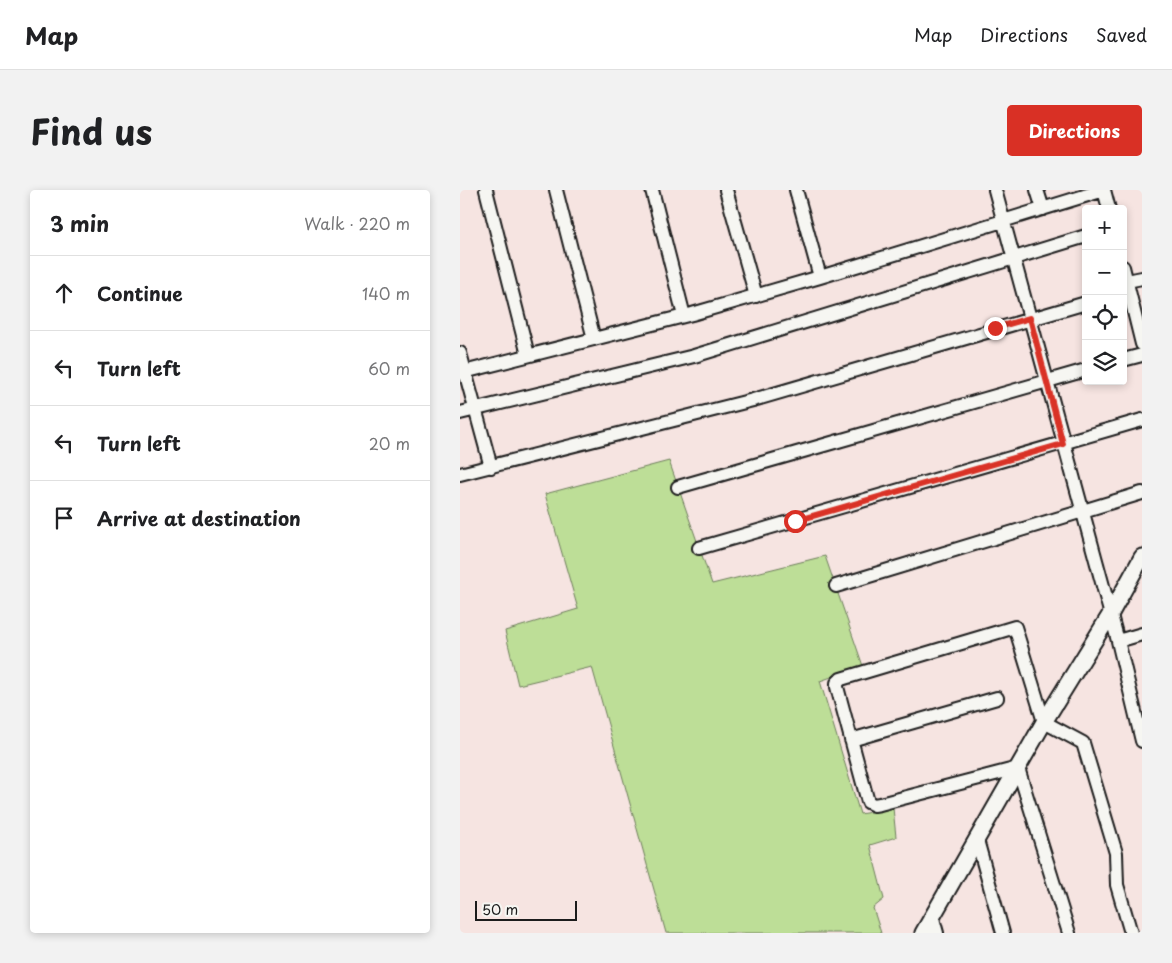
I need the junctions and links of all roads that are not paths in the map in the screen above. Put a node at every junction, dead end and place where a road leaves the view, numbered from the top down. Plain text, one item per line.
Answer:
1 (486, 190) edge
2 (556, 190) edge
3 (652, 190) edge
4 (726, 190) edge
5 (796, 190) edge
6 (995, 190) edge
7 (1037, 190) edge
8 (1104, 190) edge
9 (1108, 205) edge
10 (1042, 209) junction
11 (1003, 221) junction
12 (1082, 237) edge
13 (1013, 258) junction
14 (820, 277) junction
15 (1142, 278) edge
16 (1127, 288) edge
17 (1127, 292) edge
18 (756, 296) junction
19 (1082, 304) edge
20 (684, 316) junction
21 (1030, 318) junction
22 (594, 339) junction
23 (1142, 344) edge
24 (460, 353) edge
25 (528, 355) junction
26 (1142, 355) edge
27 (1127, 359) edge
28 (1082, 371) edge
29 (462, 372) edge
30 (1046, 381) junction
31 (475, 408) junction
32 (460, 413) edge
33 (1142, 420) edge
34 (1063, 444) junction
35 (491, 467) junction
36 (460, 474) edge
37 (678, 487) dead end
38 (1142, 493) edge
39 (1081, 512) junction
40 (699, 548) dead end
41 (1142, 557) edge
42 (836, 586) dead end
43 (1110, 615) junction
44 (1142, 634) edge
45 (1118, 641) junction
46 (997, 698) dead end
47 (1044, 722) junction
48 (852, 740) junction
49 (1142, 740) edge
50 (1018, 768) junction
51 (977, 840) junction
52 (932, 915) junction
53 (923, 933) edge
54 (937, 933) edge
55 (1002, 933) edge
56 (1069, 933) edge
57 (1131, 933) edge

1 - 25 street
2 - 22 street
3 - 20 street
4 - 18 street
5 - 14 street
6 - 11 street
7 - 10 street
8 - 9 street
8 - 10 street
10 - 11 street
11 - 13 street
11 - 14 street
12 - 13 street
13 - 21 street
13 - 31 street
14 - 18 street
15 - 16 street
17 - 23 street
18 - 20 street
19 - 21 street
20 - 22 street
21 - 30 street
21 - 35 street
22 - 25 street
24 - 29 street
25 - 29 street
26 - 27 street
28 - 30 street
29 - 31 street
30 - 34 street
30 - 37 street
31 - 32 street
31 - 35 street
33 - 34 street
34 - 39 street
34 - 40 street
35 - 36 street
38 - 39 street
39 - 42 street
39 - 43 street
41 - 43 street
43 - 45 street
43 - 47 street
44 - 45 street
45 - 49 street
46 - 48 street
47 - 48 street
47 - 50 street
47 - 57 street
48 - 50 street
50 - 51 street
50 - 56 street
51 - 52 street
51 - 55 street
52 - 53 street
52 - 54 street

